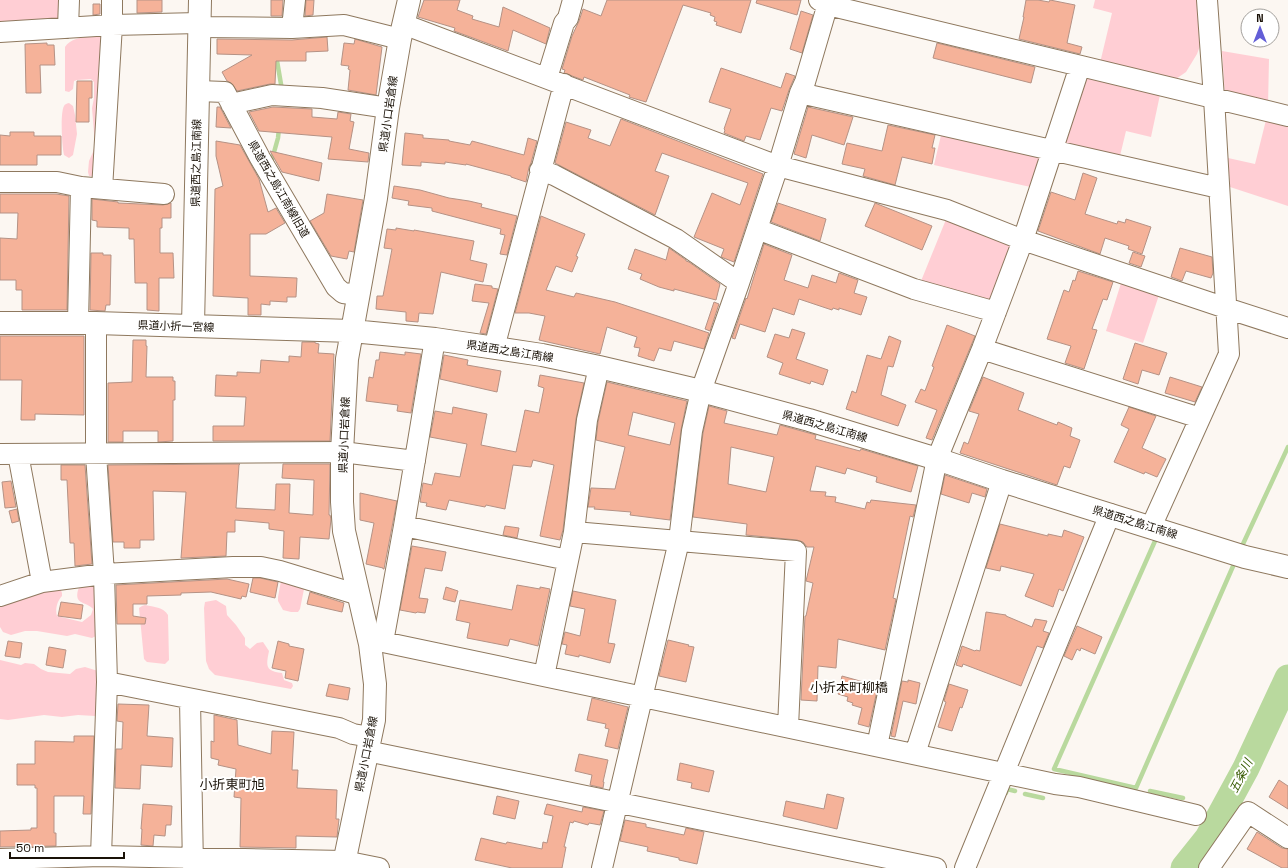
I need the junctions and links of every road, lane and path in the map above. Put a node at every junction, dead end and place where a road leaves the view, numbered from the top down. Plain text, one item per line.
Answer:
1 (69, 0) edge
2 (112, 0) edge
3 (200, 0) edge
4 (295, 0) edge
5 (409, 0) edge
6 (573, 0) edge
7 (1207, 0) edge
8 (825, 2) edge
9 (112, 25) junction
10 (199, 25) junction
11 (68, 28) junction
12 (292, 28) junction
13 (402, 31) junction
14 (0, 32) edge
15 (1080, 66) junction
16 (555, 81) junction
17 (198, 92) junction
18 (800, 93) junction
19 (1214, 98) junction
20 (231, 104) junction
21 (388, 108) junction
22 (1288, 116) edge
23 (1052, 150) junction
24 (778, 166) junction
25 (540, 170) junction
26 (0, 182) edge
27 (81, 187) junction
28 (1219, 188) junction
29 (102, 189) junction
30 (164, 194) dead end
31 (757, 229) junction
32 (1022, 240) junction
33 (739, 283) junction
34 (359, 295) junction
35 (1226, 308) junction
36 (996, 312) junction
37 (0, 323) edge
38 (87, 323) junction
39 (193, 326) junction
40 (1288, 328) edge
41 (352, 331) junction
42 (435, 339) junction
43 (494, 348) junction
44 (982, 349) junction
45 (599, 367) junction
46 (701, 391) junction
47 (1200, 418) junction
48 (342, 452) junction
49 (9, 454) edge
50 (96, 454) junction
51 (937, 459) junction
52 (415, 461) junction
53 (1002, 481) junction
54 (1110, 514) junction
55 (404, 526) junction
56 (1151, 527) junction
57 (574, 532) junction
58 (679, 541) junction
59 (568, 560) junction
60 (1288, 568) edge
61 (104, 574) junction
62 (42, 582) junction
63 (359, 595) junction
64 (0, 596) edge
65 (377, 643) junction
66 (544, 676) junction
67 (107, 682) junction
68 (642, 696) junction
69 (190, 699) junction
70 (788, 727) junction
71 (369, 744) junction
72 (877, 746) junction
73 (915, 754) junction
74 (1004, 773) junction
75 (617, 803) junction
76 (1196, 815) dead end
77 (1288, 838) edge
78 (101, 856) junction
79 (0, 859) edge
80 (193, 863) edge
81 (343, 864) edge
82 (379, 868) edge
83 (602, 868) edge
84 (936, 868) edge
85 (965, 868) edge
86 (1209, 868) edge

1 - 11 street
2 - 9 street
3 - 10 main road, 県道西之島江南線
4 - 12 street
5 - 13 main road, 県道小口岩倉線
6 - 16 street
7 - 19 street
8 - 15 street
8 - 18 street
9 - 10 street
9 - 11 street
9 - 29 street
10 - 12 street
10 - 17 main road, 県道西之島江南線
11 - 14 street
12 - 13 street
13 - 16 street
13 - 21 main road, 県道小口岩倉線
15 - 19 street
15 - 23 street
16 - 24 street
16 - 25 street
17 - 20 street, 県道西之島江南線旧道
17 - 39 main road, 県道西之島江南線
18 - 23 street
18 - 24 street
19 - 22 street
19 - 28 street
20 - 21 street
20 - 34 street, 県道西之島江南線旧道
21 - 34 main road, 県道小口岩倉線
23 - 28 street
23 - 32 street
24 - 31 street
24 - 32 street
25 - 33 street
25 - 43 street
26 - 27 street
27 - 29 street
27 - 38 street
28 - 35 street
29 - 30 street
31 - 33 street
31 - 36 street
32 - 35 street
32 - 36 street
33 - 46 street
34 - 41 main road, 県道小口岩倉線
35 - 40 street
35 - 47 street
36 - 44 street
37 - 38 main road, 県道小折一宮線
38 - 39 main road, 県道小折一宮線
38 - 50 street
39 - 41 main road, 県道小折一宮線
41 - 42 main road, 県道西之島江南線
41 - 48 main road, 県道小口岩倉線
42 - 43 main road, 県道西之島江南線
42 - 52 street
43 - 45 main road, 県道西之島江南線
44 - 47 street
44 - 51 street
45 - 46 main road, 県道西之島江南線
45 - 57 street
46 - 51 main road, 県道西之島江南線
46 - 58 street
47 - 56 street
48 - 50 street
48 - 52 street
48 - 63 main road, 県道小口岩倉線
49 - 50 street
49 - 62 street
50 - 61 street
51 - 53 main road, 県道西之島江南線
51 - 72 street
52 - 55 street
53 - 54 main road, 県道西之島江南線
53 - 73 street
54 - 56 main road, 県道西之島江南線
54 - 74 street
55 - 59 street
55 - 65 street
56 - 60 main road, 県道西之島江南線
57 - 58 street
57 - 59 street
58 - 68 street
58 - 70 street
59 - 66 street
61 - 62 street
61 - 63 street
61 - 67 street
62 - 64 street
63 - 65 main road, 県道小口岩倉線
65 - 66 street
65 - 71 main road, 県道小口岩倉線
66 - 68 street
67 - 69 street
67 - 78 street
68 - 70 street
68 - 75 street
69 - 71 street
69 - 80 street
70 - 72 street
71 - 75 street
71 - 81 main road, 県道小口岩倉線
72 - 73 street
73 - 74 street
74 - 76 street
74 - 85 street
75 - 83 street
75 - 84 street
77 - 86 street
78 - 79 street
78 - 80 street
80 - 81 street
81 - 82 street

